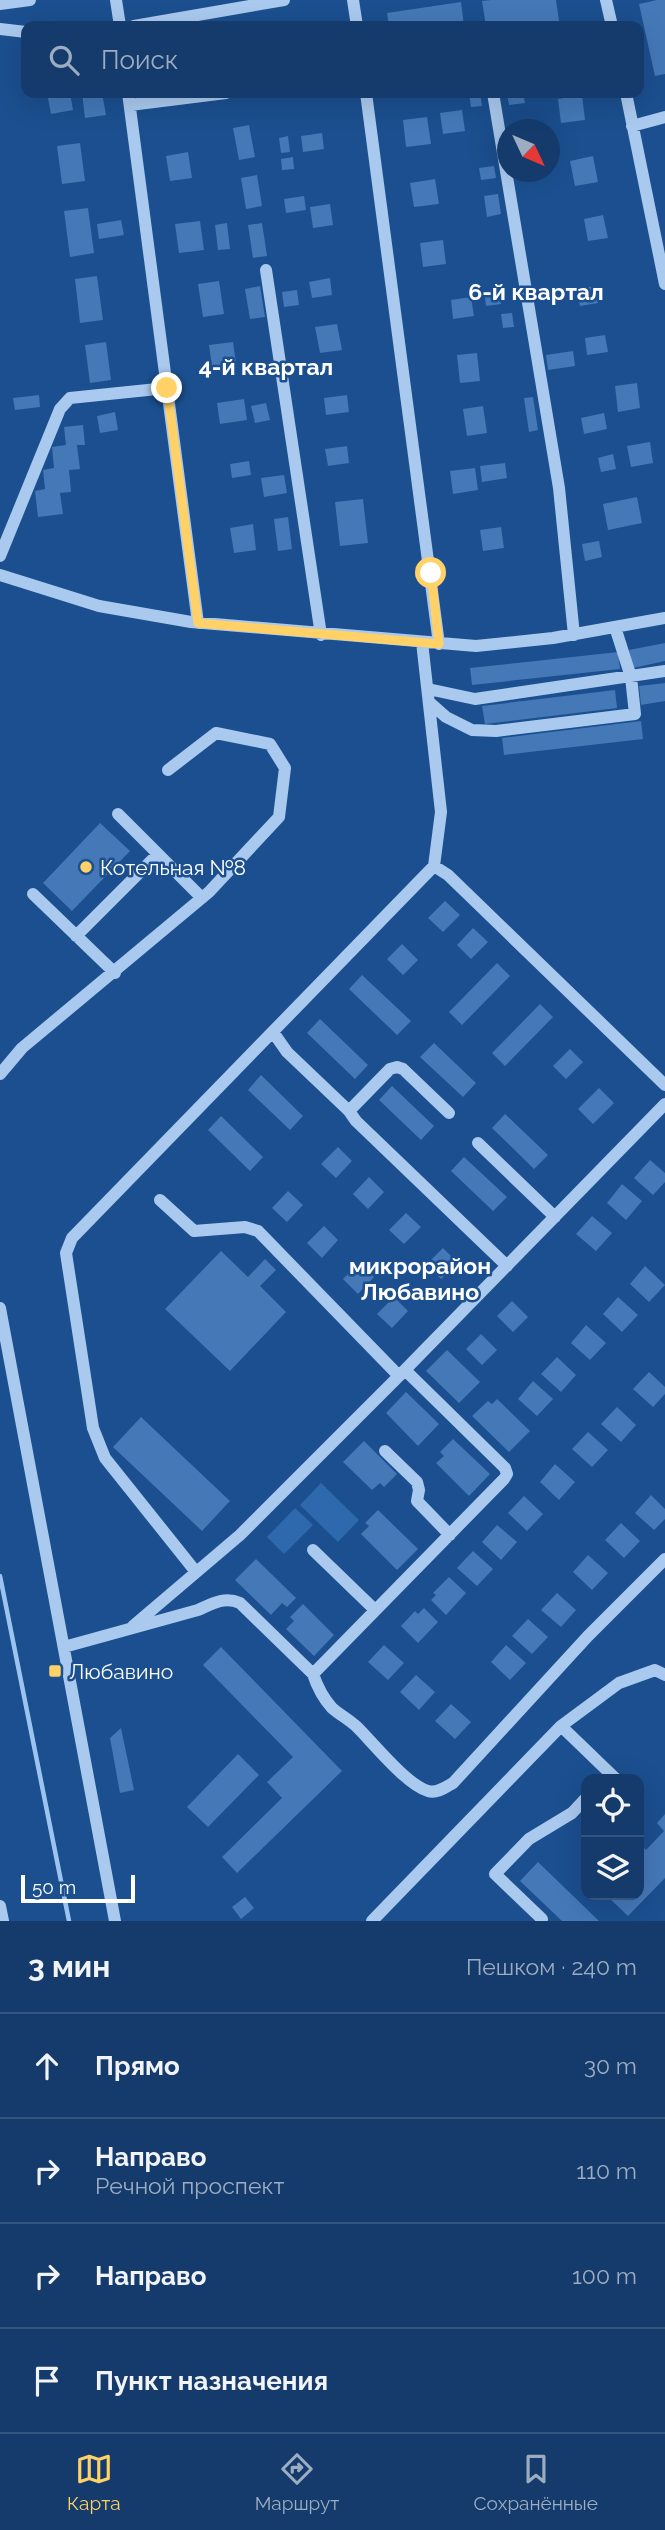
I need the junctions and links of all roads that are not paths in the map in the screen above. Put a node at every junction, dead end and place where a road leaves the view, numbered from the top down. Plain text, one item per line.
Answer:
1 (30, 0) edge
2 (116, 0) edge
3 (284, 0) edge
4 (353, 0) edge
5 (606, 0) edge
6 (0, 4) edge
7 (119, 21) edge
8 (163, 21) edge
9 (356, 21) edge
10 (611, 21) edge
11 (0, 29) edge
12 (21, 31) edge
13 (367, 98) edge
14 (494, 98) edge
15 (626, 98) edge
16 (129, 99) edge
17 (665, 117) edge
18 (632, 126) junction
19 (266, 270) dead end
20 (665, 284) edge
21 (167, 388) junction
22 (0, 556) edge
23 (0, 575) edge
24 (665, 618) edge
25 (198, 623) junction
26 (615, 627) junction
27 (321, 635) junction
28 (574, 635) junction
29 (422, 642) junction
30 (439, 644) junction
31 (665, 671) edge
32 (631, 677) junction
33 (428, 696) junction
34 (168, 770) dead end
35 (118, 814) dead end
36 (158, 854) junction
37 (434, 866) junction
38 (33, 894) dead end
39 (202, 898) junction
40 (76, 936) junction
41 (115, 973) junction
42 (273, 1032) junction
43 (0, 1074) edge
44 (665, 1085) edge
45 (665, 1104) edge
46 (349, 1111) junction
47 (449, 1114) dead end
48 (478, 1143) dead end
49 (160, 1200) dead end
50 (555, 1216) junction
51 (507, 1266) junction
52 (0, 1308) edge
53 (402, 1373) junction
54 (385, 1451) dead end
55 (450, 1535) junction
56 (313, 1549) dead end
57 (665, 1559) edge
58 (196, 1572) junction
59 (376, 1611) junction
60 (131, 1628) junction
61 (64, 1647) junction
62 (313, 1674) junction
63 (665, 1675) edge
64 (561, 1726) junction
65 (607, 1774) edge
66 (581, 1803) edge
67 (0, 1906) edge
68 (542, 1919) edge
69 (3, 1921) edge
70 (115, 1921) edge
71 (372, 1921) edge

1 - 6 street
2 - 7 street
3 - 8 street
4 - 9 street
5 - 10 street
11 - 12 street
13 - 30 street
14 - 28 street
15 - 18 street
16 - 21 street
17 - 18 street
18 - 20 street
19 - 27 street
21 - 22 street
21 - 25 street
23 - 25 street
24 - 26 street
25 - 27 street
26 - 28 street
26 - 32 street
27 - 29 street
28 - 30 street
29 - 30 street
29 - 33 street
31 - 32 street
32 - 33 street
32 - 33 street
33 - 37 street
34 - 39 street
35 - 36 street
36 - 39 street
36 - 40 street
37 - 42 street
37 - 44 street
38 - 40 street
39 - 41 street
40 - 41 street
41 - 43 street
42 - 46 street
42 - 58 street
45 - 50 street
46 - 47 street
46 - 51 street
48 - 50 street
49 - 53 street
50 - 51 street
51 - 53 street
52 - 61 street
53 - 55 street
53 - 58 street
54 - 55 street
55 - 59 street
56 - 59 street
57 - 62 street
58 - 60 street
59 - 62 street
60 - 61 street
60 - 62 street
61 - 70 street
63 - 64 street
64 - 65 street
64 - 71 street
66 - 68 street
67 - 69 street

